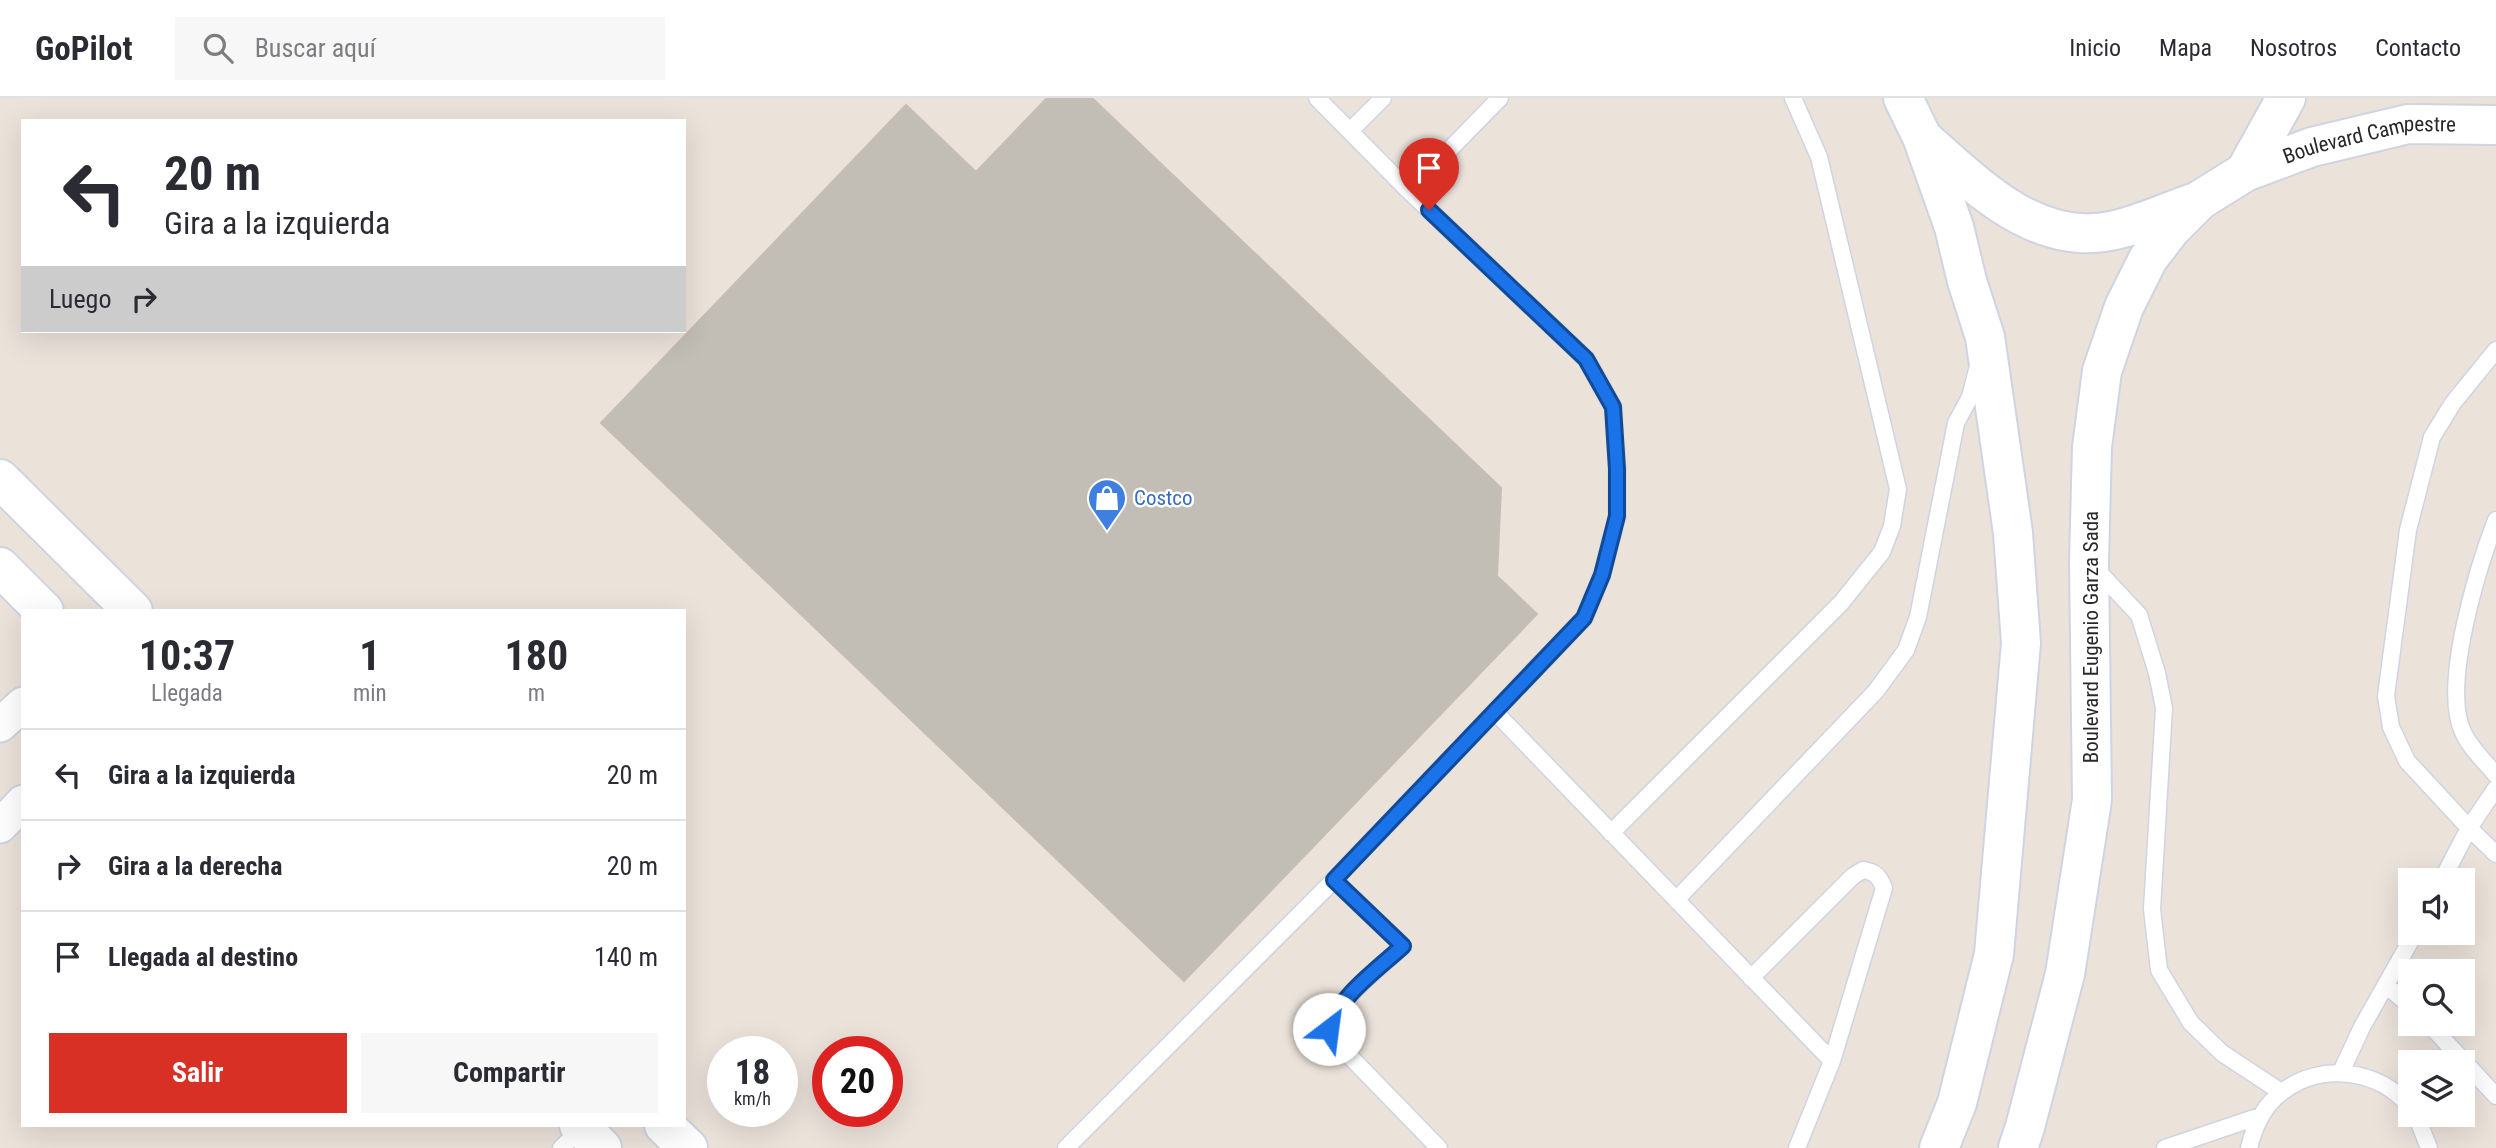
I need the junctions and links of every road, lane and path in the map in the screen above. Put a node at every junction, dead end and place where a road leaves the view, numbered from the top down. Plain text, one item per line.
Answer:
1 (1382, 98) edge
2 (1500, 98) edge
3 (1793, 98) edge
4 (1903, 98) edge
5 (2286, 98) edge
6 (1329, 102) edge
7 (2496, 125) edge
8 (1350, 131) junction
9 (1922, 138) junction
10 (2245, 172) junction
11 (1409, 191) junction
12 (2200, 200) junction
13 (1985, 337) junction
14 (2496, 350) edge
15 (0, 479) edge
16 (2496, 520) edge
17 (2089, 561) junction
18 (0, 567) edge
19 (124, 608) edge
20 (42, 609) edge
21 (21, 706) edge
22 (1495, 712) junction
23 (0, 725) edge
24 (2496, 775) edge
25 (2496, 788) edge
26 (21, 804) edge
27 (0, 826) edge
28 (2469, 828) junction
29 (1611, 833) junction
30 (2496, 854) edge
31 (2448, 868) edge
32 (1334, 880) junction
33 (1676, 900) junction
34 (2408, 945) edge
35 (1751, 978) junction
36 (2386, 985) junction
37 (2398, 996) edge
38 (2440, 1036) edge
39 (1832, 1060) junction
40 (2341, 1072) junction
41 (2281, 1092) junction
42 (2398, 1093) edge
43 (2496, 1096) edge
44 (2260, 1116) junction
45 (666, 1127) edge
46 (2421, 1127) edge
47 (688, 1148) edge
48 (1066, 1148) edge
49 (1439, 1148) edge
50 (1797, 1148) edge
51 (1939, 1148) edge
52 (2018, 1148) edge
53 (2165, 1148) edge
54 (2249, 1148) edge
55 (2429, 1148) edge

1 - 8 lane
2 - 11 lane
3 - 29 lane
4 - 9 street
5 - 10 street
6 - 8 lane
7 - 10 street, Boulevard Campestre
8 - 11 lane
9 - 12 street
9 - 13 street
10 - 12 street, Boulevard Eugenio Garza Sada
11 - 22 lane
12 - 17 street, Boulevard Eugenio Garza Sada
13 - 33 lane
13 - 51 street
14 - 28 lane
15 - 19 street
16 - 24 lane
17 - 41 lane
17 - 52 street, Boulevard Eugenio Garza Sada
18 - 20 street
21 - 23 street
22 - 29 lane
22 - 32 lane
25 - 28 lane
26 - 27 street
28 - 30 lane
28 - 31 lane
29 - 33 lane
32 - 48 lane
32 - 49 lane
33 - 35 lane
34 - 36 lane
35 - 39 lane
35 - 39 lane
36 - 37 lane
36 - 40 lane
38 - 43 lane
39 - 50 lane
40 - 41 lane
40 - 42 lane
41 - 44 lane
44 - 53 lane
44 - 54 lane
45 - 47 street
46 - 55 lane

